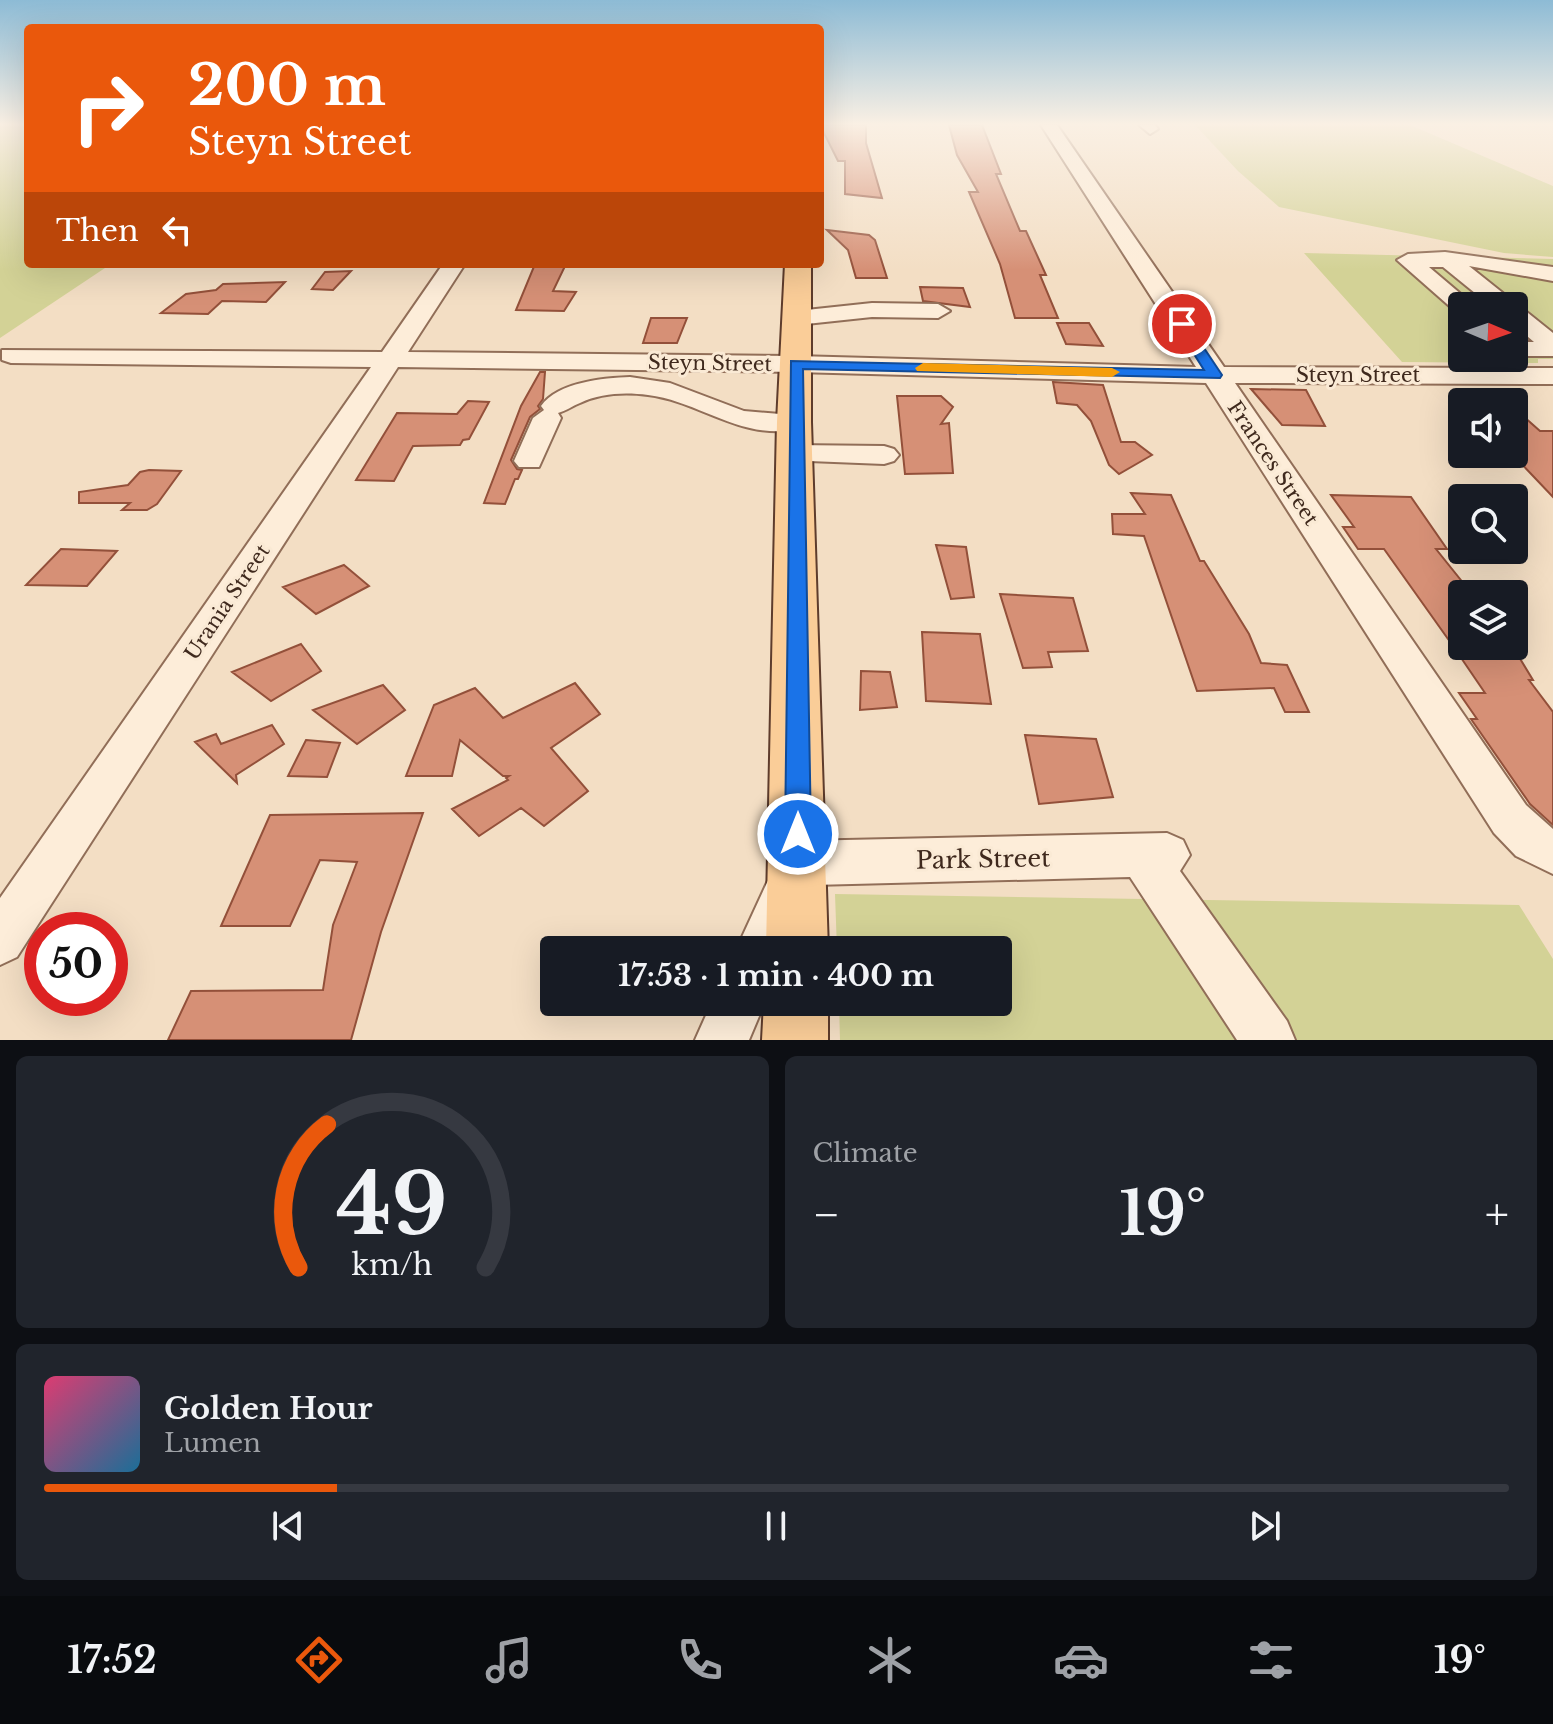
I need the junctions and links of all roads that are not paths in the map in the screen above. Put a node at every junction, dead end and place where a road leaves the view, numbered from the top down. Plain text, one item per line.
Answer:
1 (1081, 174) edge
2 (1449, 261) junction
3 (451, 268) edge
4 (798, 268) edge
5 (1553, 274) edge
6 (1488, 292) edge
7 (1448, 293) edge
8 (938, 311) dead end
9 (797, 318) junction
10 (1528, 333) edge
11 (1541, 351) edge
12 (11, 355) dead end
13 (389, 360) junction
14 (796, 364) junction
15 (1214, 375) junction
16 (1553, 376) edge
17 (794, 438) junction
18 (884, 455) dead end
19 (529, 461) dead end
20 (1553, 853) edge
21 (799, 863) junction
22 (767, 936) edge
23 (797, 936) edge
24 (0, 940) edge
25 (733, 1016) edge
26 (796, 1016) edge
27 (722, 1040) edge
28 (795, 1040) edge
29 (1268, 1040) edge

1 - 15 street, Frances Street
2 - 5 street
2 - 6 street
2 - 7 street
3 - 13 street, Urania Street
4 - 9 main road
8 - 9 street
9 - 14 main road
10 - 11 street
12 - 13 street, Steyn Street
13 - 14 street, Steyn Street
13 - 24 street, Urania Street
14 - 15 street, Steyn Street
14 - 17 main road
15 - 16 street, Steyn Street
15 - 20 street, Frances Street
17 - 18 street
17 - 19 street
17 - 21 main road
21 - 22 street
21 - 23 main road
21 - 29 street, Park Street
25 - 27 street
26 - 28 main road

